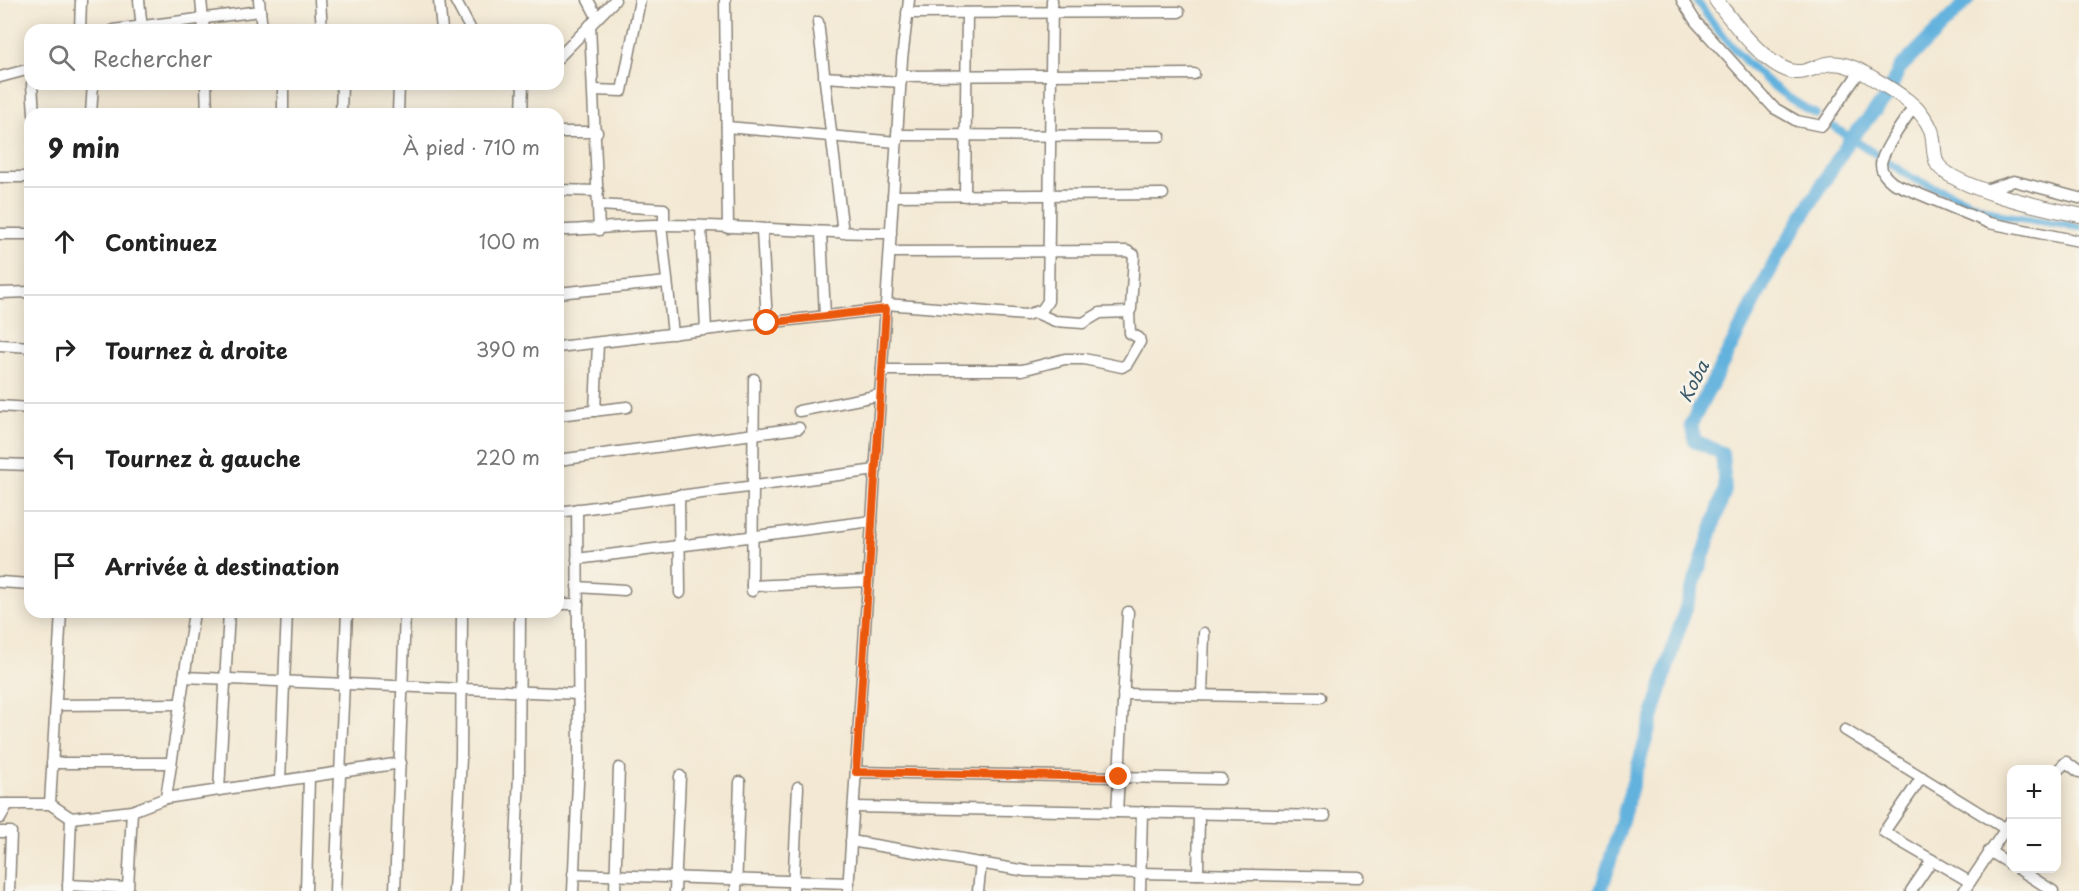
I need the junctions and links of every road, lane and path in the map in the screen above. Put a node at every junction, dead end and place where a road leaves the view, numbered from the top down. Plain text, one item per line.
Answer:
1 (81, 0) edge
2 (139, 0) edge
3 (201, 0) edge
4 (320, 0) edge
5 (455, 0) edge
6 (588, 0) edge
7 (615, 0) edge
8 (640, 0) edge
9 (725, 0) edge
10 (909, 0) edge
11 (1052, 0) edge
12 (1682, 0) edge
13 (1716, 0) edge
14 (443, 2) edge
15 (260, 6) edge
16 (1179, 12) dead end
17 (907, 13) junction
18 (967, 13) junction
19 (1052, 13) junction
20 (593, 21) junction
21 (818, 22) dead end
22 (80, 24) edge
23 (142, 24) edge
24 (204, 24) edge
25 (262, 24) edge
26 (322, 24) edge
27 (442, 24) edge
28 (468, 24) edge
29 (564, 52) edge
30 (24, 71) edge
31 (1863, 72) junction
32 (1194, 74) dead end
33 (966, 75) junction
34 (1051, 75) junction
35 (824, 77) junction
36 (0, 78) edge
37 (901, 79) junction
38 (33, 90) edge
39 (93, 90) edge
40 (206, 90) edge
41 (283, 90) edge
42 (342, 90) edge
43 (399, 90) edge
44 (523, 90) edge
45 (594, 90) junction
46 (1909, 103) junction
47 (34, 108) edge
48 (91, 108) edge
49 (207, 108) edge
50 (283, 108) edge
51 (341, 108) edge
52 (398, 108) edge
53 (522, 108) edge
54 (727, 128) junction
55 (564, 132) edge
56 (597, 132) junction
57 (966, 135) junction
58 (831, 136) junction
59 (1050, 136) junction
60 (1160, 136) dead end
61 (897, 138) junction
62 (0, 177) edge
63 (24, 177) edge
64 (564, 190) edge
65 (1985, 190) junction
66 (598, 191) junction
67 (1162, 194) dead end
68 (1050, 195) junction
69 (893, 196) junction
70 (965, 196) junction
71 (2079, 198) edge
72 (599, 205) junction
73 (2079, 215) edge
74 (662, 225) junction
75 (701, 227) junction
76 (728, 228) junction
77 (564, 230) edge
78 (599, 230) junction
79 (762, 230) junction
80 (821, 233) junction
81 (843, 233) junction
82 (891, 233) junction
83 (0, 234) edge
84 (24, 234) edge
85 (2079, 241) edge
86 (1049, 250) junction
87 (890, 252) junction
88 (667, 282) junction
89 (24, 292) edge
90 (564, 292) edge
91 (0, 293) edge
92 (886, 306) junction
93 (1129, 312) junction
94 (1036, 313) junction
95 (825, 316) junction
96 (767, 323) junction
97 (706, 330) junction
98 (673, 334) junction
99 (598, 343) junction
100 (0, 345) edge
101 (564, 346) edge
102 (24, 347) edge
103 (882, 370) junction
104 (754, 379) dead end
105 (880, 395) junction
106 (0, 406) edge
107 (627, 407) dead end
108 (24, 408) edge
109 (595, 411) junction
110 (799, 411) dead end
111 (564, 414) edge
112 (799, 428) dead end
113 (753, 434) junction
114 (564, 459) edge
115 (0, 464) edge
116 (24, 465) edge
117 (876, 470) junction
118 (753, 485) junction
119 (679, 495) junction
120 (577, 509) junction
121 (564, 511) edge
122 (872, 521) junction
123 (752, 536) junction
124 (680, 546) junction
125 (577, 560) junction
126 (868, 580) junction
127 (0, 582) edge
128 (24, 584) edge
129 (578, 587) junction
130 (624, 590) dead end
131 (680, 593) dead end
132 (564, 604) edge
133 (578, 604) junction
134 (1128, 612) dead end
135 (61, 618) edge
136 (193, 618) edge
137 (229, 618) edge
138 (287, 618) edge
139 (346, 618) edge
140 (405, 618) edge
141 (462, 618) edge
142 (520, 618) edge
143 (1204, 633) dead end
144 (184, 676) junction
145 (225, 678) junction
146 (284, 681) junction
147 (343, 684) junction
148 (403, 686) junction
149 (461, 689) junction
150 (520, 692) junction
151 (578, 694) junction
152 (1123, 694) junction
153 (1202, 695) junction
154 (1320, 697) dead end
155 (180, 704) junction
156 (56, 705) junction
157 (1845, 730) dead end
158 (52, 763) junction
159 (171, 763) junction
160 (401, 763) junction
161 (2061, 767) edge
162 (619, 768) dead end
163 (339, 772) junction
164 (856, 772) junction
165 (2079, 772) edge
166 (680, 776) dead end
167 (309, 777) junction
168 (1119, 777) junction
169 (1922, 777) junction
170 (1221, 779) dead end
171 (280, 781) junction
172 (740, 782) dead end
173 (798, 787) dead end
174 (219, 790) junction
175 (166, 798) junction
176 (4, 804) edge
177 (50, 804) junction
178 (854, 807) junction
179 (132, 811) junction
180 (1117, 812) junction
181 (1142, 812) junction
182 (1199, 813) junction
183 (1325, 816) dead end
184 (0, 818) edge
185 (71, 818) junction
186 (2007, 823) edge
187 (2007, 825) edge
188 (0, 832) edge
189 (851, 842) junction
190 (1989, 851) junction
191 (1932, 860) junction
192 (2007, 862) edge
193 (981, 863) junction
194 (1140, 873) junction
195 (2025, 873) edge
196 (573, 874) junction
197 (1198, 874) junction
198 (615, 876) junction
199 (1359, 877) dead end
200 (676, 878) junction
201 (736, 885) edge
202 (794, 886) edge
203 (848, 887) edge
204 (1967, 887) edge
205 (68, 888) edge
206 (9, 891) edge
207 (306, 891) edge
208 (335, 891) edge
209 (395, 891) edge
210 (454, 891) edge
211 (514, 891) edge
212 (573, 891) edge
213 (615, 891) edge
214 (675, 891) edge
215 (978, 891) edge
216 (1140, 891) edge
217 (1911, 891) edge
218 (2053, 891) edge

1 - 22 street
2 - 23 street
3 - 24 street
4 - 26 street
5 - 28 street
6 - 20 street
7 - 20 street
8 - 45 street
9 - 54 street
10 - 17 street
11 - 19 street
12 - 31 street
13 - 31 main road
14 - 27 street
15 - 24 street
15 - 25 street
16 - 19 street
17 - 18 street
17 - 37 street
18 - 19 street
18 - 33 street
19 - 34 street
20 - 29 street
20 - 45 street
21 - 35 street
30 - 36 street
31 - 46 main road
32 - 34 street
33 - 34 street
33 - 37 street
33 - 57 street
34 - 59 street
35 - 37 street
35 - 58 street
37 - 61 street
38 - 47 street
39 - 48 street
40 - 49 street
41 - 50 street
42 - 51 street
43 - 52 street
44 - 53 street
45 - 56 street
46 - 65 main road
46 - 85 street
54 - 58 street
54 - 76 street
55 - 56 street
56 - 66 street
57 - 59 street
57 - 61 street
57 - 70 street
58 - 61 street
58 - 81 street
59 - 60 street
59 - 68 street
61 - 69 street
62 - 63 street
64 - 66 street
65 - 71 street
65 - 73 main road
66 - 72 street
67 - 68 street
68 - 70 street
68 - 86 street
69 - 70 street
69 - 82 street
72 - 74 street
72 - 78 street
74 - 75 street
74 - 78 street
74 - 88 street
75 - 76 street
75 - 97 street
76 - 79 street
77 - 78 street
79 - 80 street
79 - 96 street
80 - 81 street
80 - 95 street
81 - 82 street
82 - 87 street
83 - 84 street
86 - 87 street
86 - 93 street
86 - 94 street
87 - 92 street
88 - 90 street
88 - 98 street
89 - 91 street
92 - 94 street
92 - 95 street
92 - 103 street
93 - 94 street
93 - 103 street
95 - 96 street
96 - 97 street
97 - 98 street
98 - 99 street
99 - 101 street
99 - 109 street
100 - 102 street
103 - 105 street
104 - 113 street
105 - 110 street
105 - 117 street
106 - 108 street
107 - 109 street
109 - 111 street
112 - 113 street
113 - 114 street
113 - 118 street
115 - 116 street
117 - 118 street
117 - 122 street
118 - 119 street
118 - 123 street
119 - 120 street
119 - 124 street
120 - 121 street
120 - 125 street
122 - 123 street
122 - 126 street
123 - 124 street
123 - 126 street
124 - 125 street
124 - 131 street
125 - 129 street
126 - 164 street
127 - 128 street
129 - 130 street
129 - 133 street
132 - 133 street
133 - 151 street
134 - 152 street
135 - 156 street
136 - 144 street
137 - 145 street
138 - 146 street
139 - 147 street
140 - 148 street
141 - 149 street
142 - 150 street
143 - 153 street
144 - 145 street
144 - 155 street
145 - 146 street
145 - 174 street
146 - 147 street
146 - 171 street
147 - 148 street
147 - 163 street
148 - 149 street
148 - 160 street
149 - 150 street
149 - 210 street
150 - 151 street
150 - 211 street
151 - 196 street
152 - 153 street
152 - 168 street
153 - 154 street
155 - 156 street
155 - 159 street
156 - 158 street
157 - 169 street
158 - 159 street
158 - 177 street
159 - 175 street
160 - 163 street
160 - 209 street
161 - 165 street
162 - 198 street
163 - 167 street
163 - 208 street
164 - 168 street
164 - 178 street
166 - 200 street
167 - 171 street
167 - 207 street
168 - 170 street
168 - 180 street
169 - 186 street
169 - 191 street
171 - 174 street
172 - 201 street
173 - 202 street
174 - 175 street
175 - 179 street
176 - 177 street
176 - 184 street
177 - 185 street
178 - 180 street
178 - 189 street
179 - 185 street
179 - 205 street
180 - 181 street
181 - 182 street
181 - 194 street
182 - 183 street
182 - 197 street
185 - 205 street
187 - 190 street
188 - 206 street
189 - 193 street
189 - 203 street
190 - 192 street
190 - 204 street
191 - 204 street
191 - 217 street
193 - 194 street
193 - 215 street
194 - 197 street
194 - 216 street
195 - 218 street
196 - 198 street
196 - 212 street
197 - 199 street
198 - 200 street
198 - 213 street
200 - 201 street
200 - 214 street
201 - 202 street
202 - 203 street

